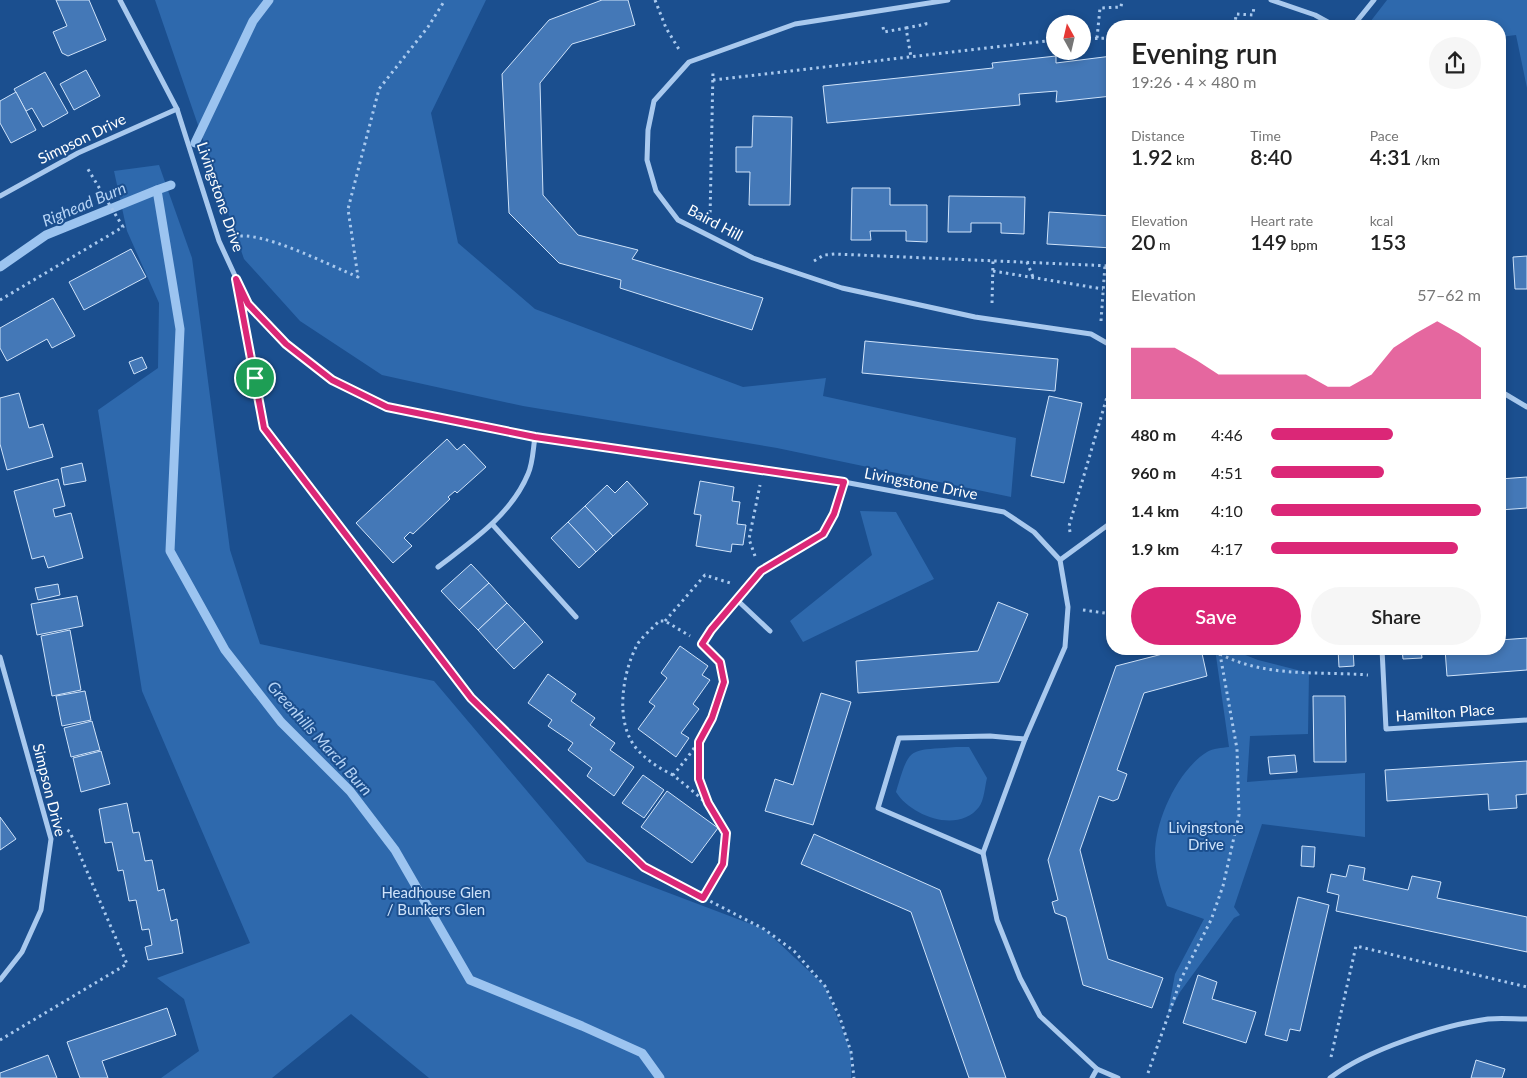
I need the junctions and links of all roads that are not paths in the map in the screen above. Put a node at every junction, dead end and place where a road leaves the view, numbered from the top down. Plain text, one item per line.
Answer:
1 (120, 0) edge
2 (948, 0) edge
3 (1271, 0) edge
4 (1374, 0) edge
5 (1324, 20) edge
6 (1358, 20) edge
7 (177, 109) junction
8 (0, 196) edge
9 (1106, 342) edge
10 (1506, 395) edge
11 (1527, 407) edge
12 (535, 437) junction
13 (844, 482) junction
14 (492, 524) junction
15 (1106, 526) edge
16 (1060, 560) junction
17 (438, 567) dead end
18 (736, 599) junction
19 (576, 617) dead end
20 (770, 631) dead end
21 (702, 644) road end
22 (1382, 655) edge
23 (0, 657) edge
24 (1527, 720) edge
25 (1025, 739) junction
26 (983, 853) junction
27 (0, 980) edge
28 (1527, 1018) edge
29 (1097, 1069) junction
30 (1092, 1078) edge
31 (1118, 1078) edge
32 (1330, 1078) edge

1 - 7 street, Livingstone Drive
2 - 9 street, Baird Hill
3 - 5 street
4 - 6 street
7 - 8 street, Simpson Drive
7 - 12 street, Livingstone Drive
10 - 11 street
12 - 13 street, Livingstone Drive
12 - 14 street
13 - 16 street, Livingstone Drive
13 - 18 street
14 - 17 street
14 - 19 street
15 - 16 street
16 - 25 street
18 - 20 street
18 - 21 street
22 - 24 street, Hamilton Place
23 - 27 street, Simpson Drive
25 - 26 street
25 - 26 street
26 - 29 street
28 - 32 street
29 - 30 street
29 - 31 street

